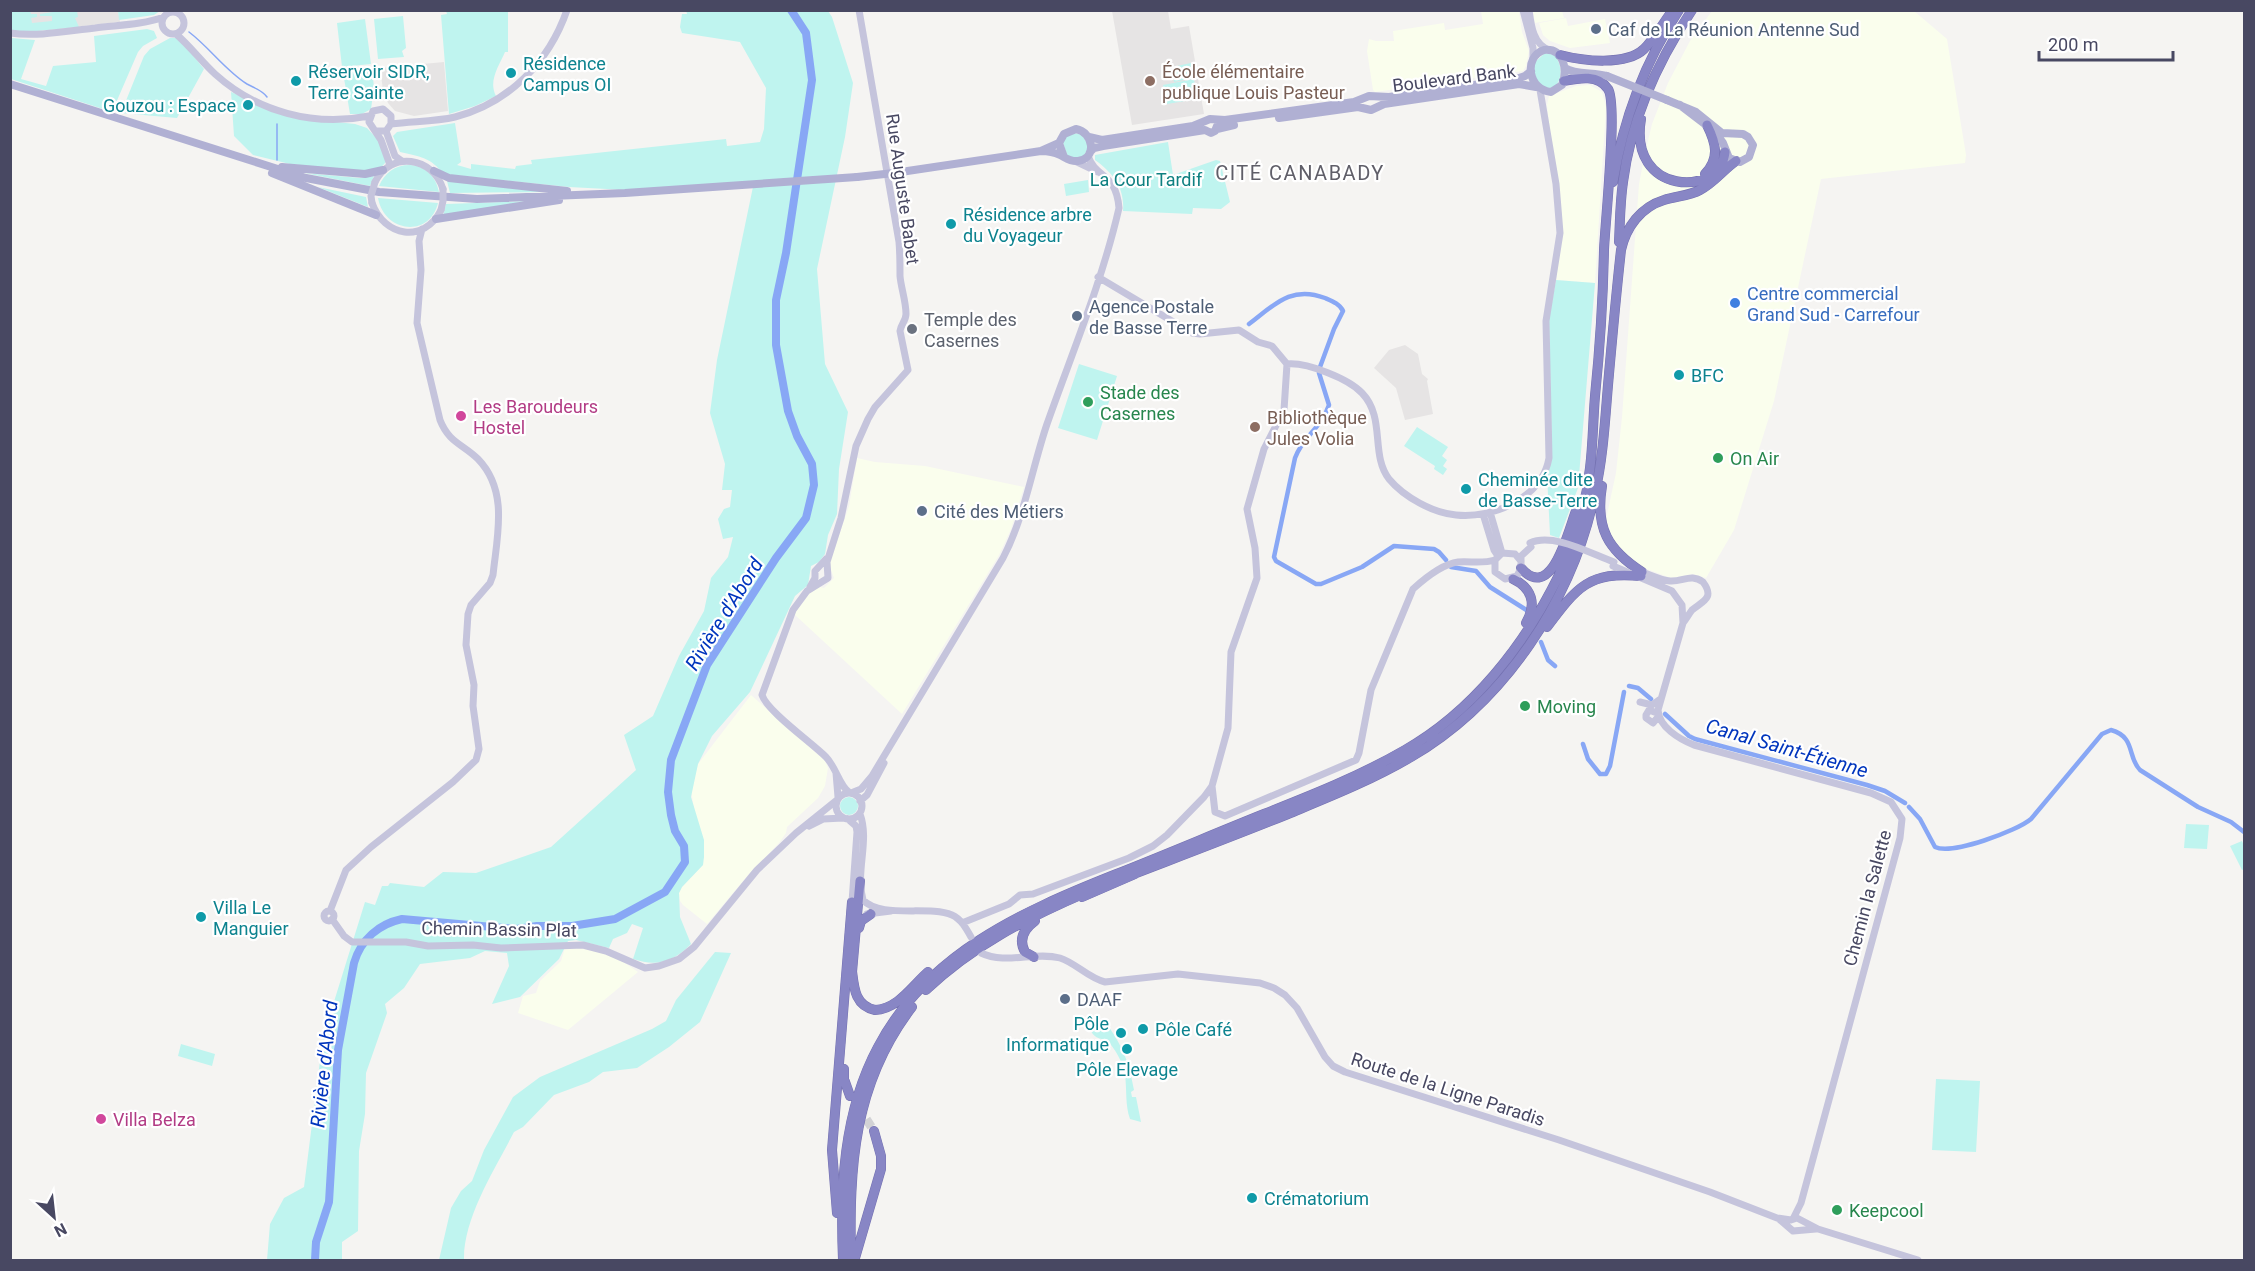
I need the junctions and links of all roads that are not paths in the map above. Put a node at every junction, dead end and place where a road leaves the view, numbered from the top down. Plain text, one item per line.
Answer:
1 (567, 10) edge
2 (859, 10) edge
3 (1523, 10) edge
4 (1529, 10) edge
5 (1672, 10) edge
6 (1679, 10) edge
7 (1692, 10) edge
8 (169, 13) edge
9 (147, 22) junction
10 (162, 26) junction
11 (179, 32) junction
12 (10, 33) edge
13 (1549, 50) junction
14 (1560, 55) junction
15 (1533, 58) junction
16 (1565, 68) junction
17 (1531, 71) junction
18 (1583, 72) junction
19 (1564, 81) junction
20 (10, 84) edge
21 (1538, 88) junction
22 (1648, 91) junction
23 (1550, 93) junction
24 (1372, 100) junction
25 (1680, 105) junction
26 (1544, 107) junction
27 (369, 116) junction
28 (350, 120) junction
29 (391, 120) junction
30 (370, 125) junction
31 (1216, 125) junction
32 (1707, 125) junction
33 (1205, 126) junction
34 (386, 130) junction
35 (376, 131) junction
36 (1733, 135) junction
37 (1089, 137) junction
38 (1059, 143) junction
39 (1725, 150) junction
40 (1041, 151) junction
41 (224, 154) junction
42 (1089, 154) junction
43 (1064, 157) junction
44 (252, 161) junction
45 (402, 161) junction
46 (1075, 161) junction
47 (1736, 161) junction
48 (387, 167) junction
49 (434, 171) junction
50 (1100, 172) junction
51 (1696, 180) junction
52 (625, 193) junction
53 (376, 215) junction
54 (436, 219) junction
55 (422, 229) junction
56 (408, 232) junction
57 (420, 252) junction
58 (1098, 277) junction
59 (1601, 316) junction
60 (1612, 337) junction
61 (1287, 364) junction
62 (1605, 415) junction
63 (1590, 470) junction
64 (1486, 513) junction
65 (1530, 545) junction
66 (1511, 553) junction
67 (1498, 556) junction
68 (1476, 563) junction
69 (1521, 565) junction
70 (823, 568) junction
71 (1495, 572) junction
72 (1642, 574) junction
73 (1513, 579) junction
74 (817, 580) junction
75 (1683, 580) junction
76 (1676, 596) junction
77 (1682, 605) junction
78 (1694, 609) junction
79 (1683, 623) junction
80 (1512, 667) junction
81 (1659, 700) junction
82 (1640, 702) dead end
83 (1456, 712) junction
84 (909, 713) junction
85 (836, 771) junction
86 (1212, 786) junction
87 (850, 793) junction
88 (838, 799) junction
89 (860, 801) junction
90 (860, 814) junction
91 (845, 818) junction
92 (796, 833) junction
93 (1135, 874) junction
94 (860, 881) junction
95 (852, 902) junction
96 (857, 911) junction
97 (872, 911) junction
98 (962, 923) junction
99 (986, 935) junction
100 (971, 937) dead end
101 (855, 945) junction
102 (1034, 957) junction
103 (1052, 957) junction
104 (1020, 962) junction
105 (1072, 965) junction
106 (852, 971) junction
107 (850, 1096) dead end
108 (874, 1131) tunnel mouth
109 (1801, 1203) junction
110 (1791, 1222) junction
111 (1802, 1224) junction
112 (842, 1260) edge
113 (853, 1260) edge
114 (1918, 1260) edge

1 - 29 street
2 - 70 street, Rue Auguste Babet
3 - 15 street
4 - 13 street
5 - 14 highway
6 - 59 highway
7 - 22 highway
8 - 9 street
8 - 10 street
8 - 11 street
9 - 10 street
9 - 12 street
10 - 11 street
11 - 28 street
13 - 14 main road
13 - 15 main road
14 - 16 main road
15 - 17 main road
16 - 18 main road
16 - 19 main road
17 - 21 main road
17 - 24 main road, Boulevard Bank
18 - 19 main road
18 - 25 main road, bridge
19 - 23 main road
19 - 59 highway
20 - 41 main road
21 - 23 main road
21 - 24 main road, Boulevard Bank
21 - 26 street
22 - 51 highway
22 - 60 highway
23 - 26 street
24 - 31 main road, Boulevard Bank
24 - 31 main road
25 - 32 main road
25 - 36 main road
26 - 64 street
27 - 28 street
27 - 29 street
27 - 30 street
28 - 30 street
29 - 34 street
30 - 35 street
31 - 33 main road
32 - 39 main road
32 - 51 highway
33 - 37 main road
33 - 42 main road
34 - 35 street
34 - 45 street
35 - 48 street
36 - 39 main road
36 - 47 main road
37 - 38 main road
37 - 42 main road
38 - 40 main road
38 - 43 main road
39 - 47 main road
39 - 51 highway
40 - 43 main road
40 - 52 main road, bridge
41 - 44 main road
41 - 53 main road
42 - 46 main road
42 - 50 street
43 - 46 main road
44 - 48 main road
44 - 52 main road
45 - 48 street
45 - 49 street
46 - 50 street
47 - 60 highway
48 - 53 street, bridge
49 - 52 main road
49 - 54 street, bridge
50 - 58 street
52 - 54 main road
53 - 56 street
54 - 55 street
55 - 56 street
55 - 57 street
56 - 57 street
57 - 92 street, Chemin Bassin Plat
58 - 61 street
58 - 84 street
59 - 63 highway
60 - 62 highway
61 - 64 street
61 - 86 street
62 - 72 highway
62 - 80 highway
63 - 69 highway
63 - 83 highway
64 - 67 street
65 - 66 street
65 - 69 street
65 - 72 street, bridge
66 - 67 street
66 - 69 street
67 - 68 street
67 - 71 street
68 - 71 street
68 - 86 street
69 - 73 street
70 - 74 street
70 - 74 street
71 - 73 street
72 - 75 street
72 - 76 street
72 - 80 highway
73 - 83 highway
74 - 85 street
75 - 76 street
75 - 78 street
76 - 77 street
77 - 78 street
77 - 79 street
78 - 79 street
79 - 81 street
80 - 93 highway
81 - 82 street
81 - 109 street, Chemin la Salette
83 - 99 highway
84 - 87 street
84 - 89 street
85 - 87 street
85 - 88 street
86 - 98 street
87 - 88 street
87 - 89 street
88 - 91 street
88 - 92 street, Chemin Bassin Plat
89 - 90 street
90 - 91 street
90 - 94 street
91 - 92 street, Chemin Bassin Plat
91 - 95 street
93 - 102 highway
93 - 113 highway
94 - 96 highway
94 - 97 street
95 - 96 street
95 - 112 highway
96 - 97 street
96 - 101 highway
97 - 98 street
97 - 101 highway
98 - 100 street
99 - 106 highway
99 - 112 highway
101 - 106 highway
102 - 103 street, Route de la Ligne Paradis
102 - 104 street, Route de la Ligne Paradis
103 - 104 street
103 - 105 street, Route de la Ligne Paradis
104 - 105 street, Route de la Ligne Paradis
105 - 110 street, Route de la Ligne Paradis
106 - 107 highway
108 - 113 highway
109 - 110 street, Chemin la Salette
109 - 111 street, Chemin la Salette
110 - 111 street
110 - 111 street
111 - 114 street

